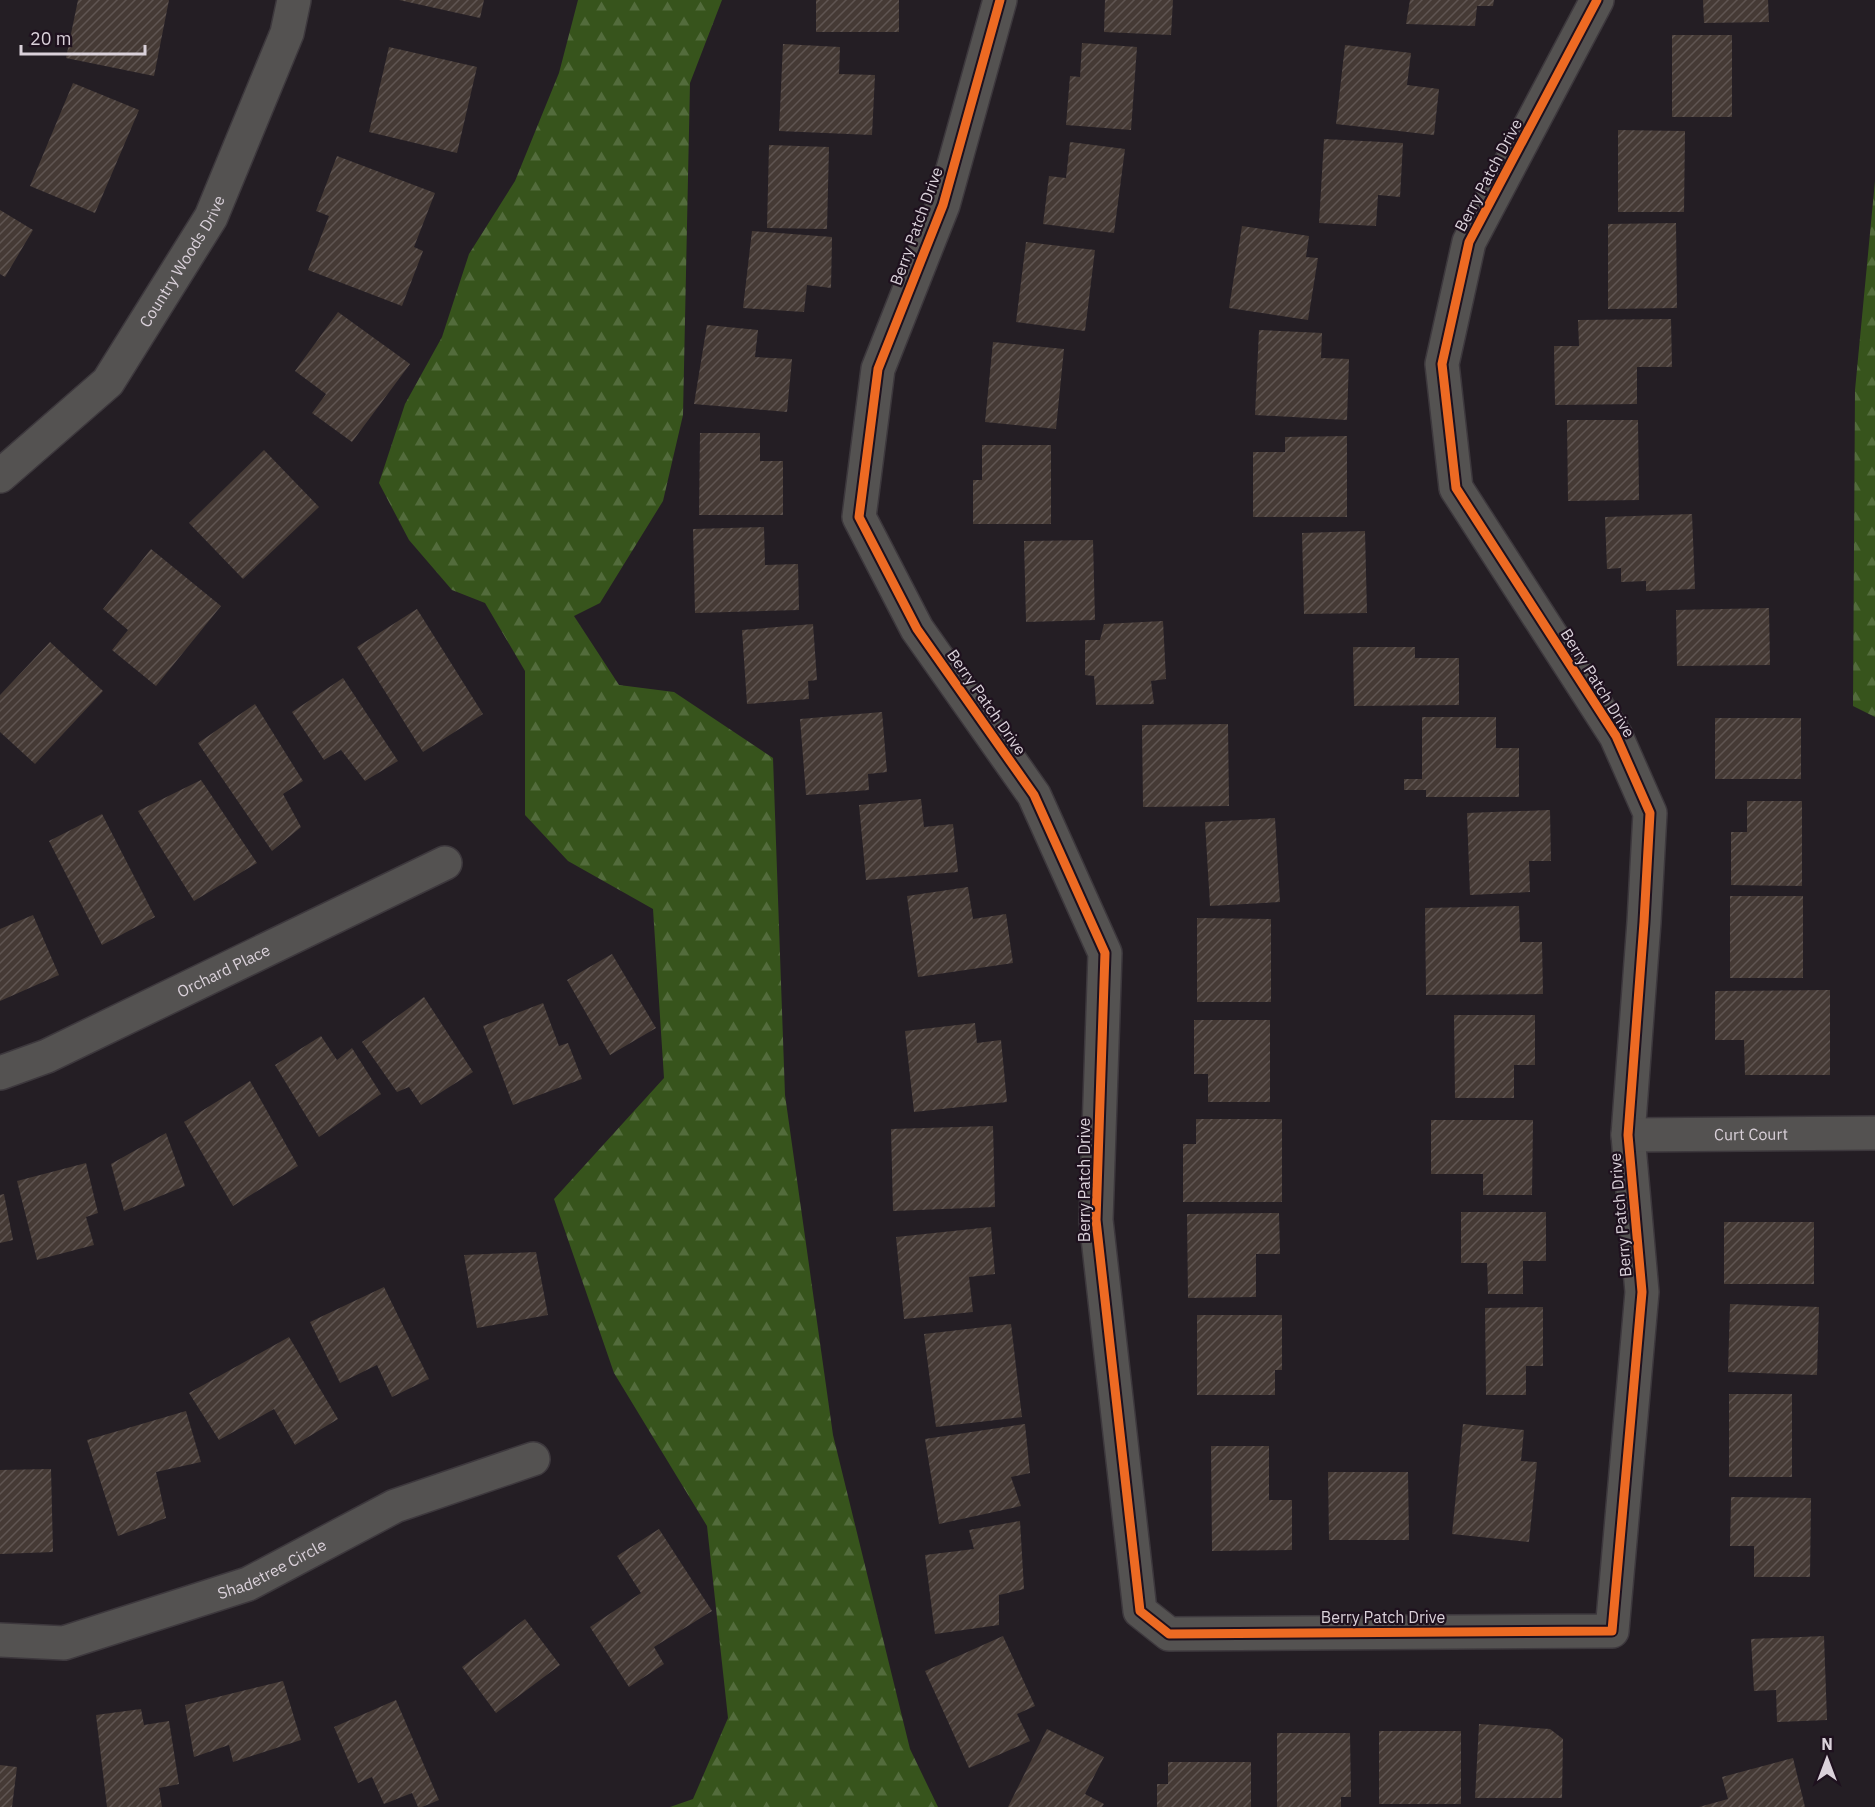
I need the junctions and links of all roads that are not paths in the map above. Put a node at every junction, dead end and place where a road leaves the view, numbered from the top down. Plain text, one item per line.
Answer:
1 (294, 0) edge
2 (1000, 0) edge
3 (1597, 0) edge
4 (0, 476) edge
5 (445, 863) dead end
6 (0, 1073) edge
7 (1875, 1132) edge
8 (1628, 1135) junction
9 (533, 1458) dead end
10 (0, 1640) edge

1 - 4 street, Country Woods Drive
2 - 8 street, Berry Patch Drive
3 - 8 street, Berry Patch Drive
5 - 6 street, Orchard Place
7 - 8 street, Curt Court
9 - 10 street, Shadetree Circle

